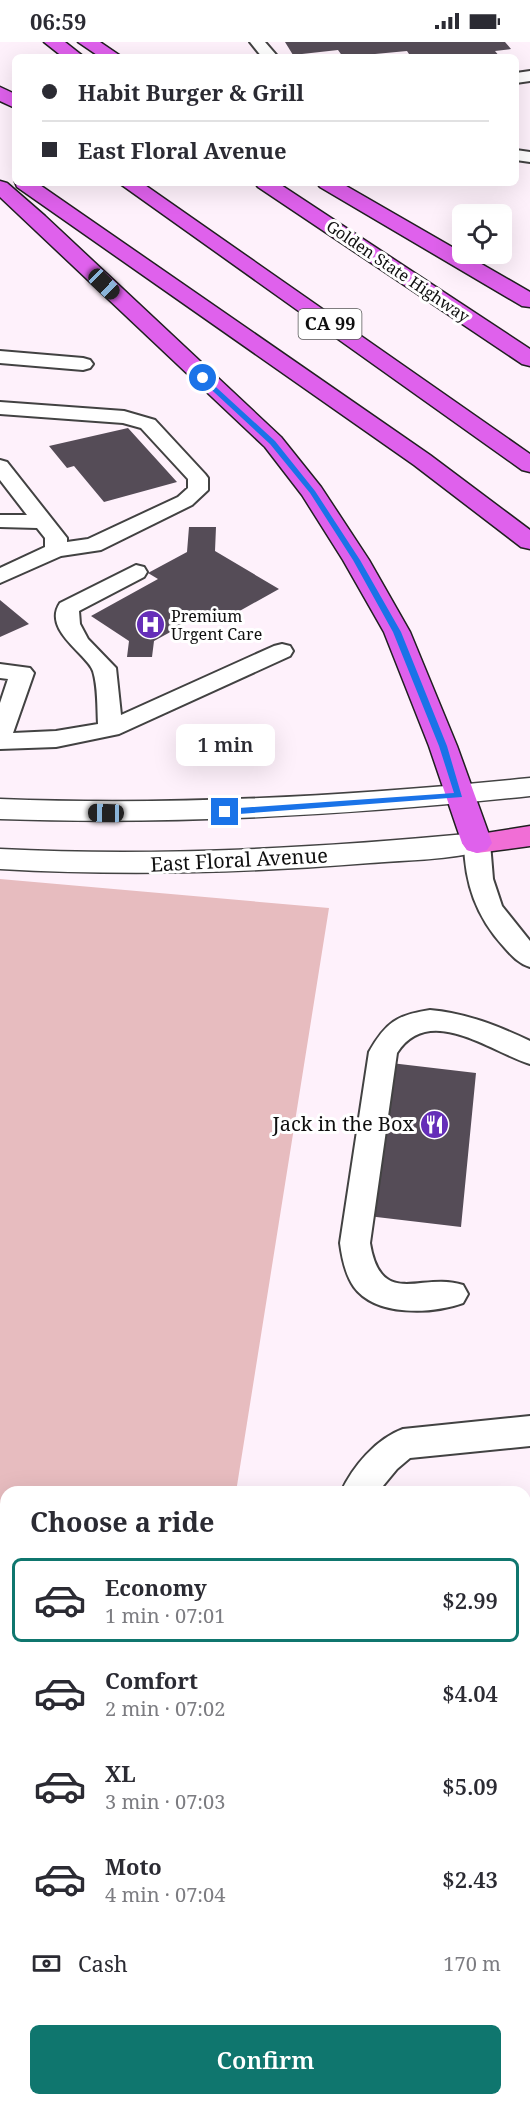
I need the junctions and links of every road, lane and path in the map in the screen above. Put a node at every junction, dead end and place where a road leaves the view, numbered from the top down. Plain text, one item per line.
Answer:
1 (52, 42) edge
2 (87, 42) edge
3 (258, 42) edge
4 (70, 54) edge
5 (107, 54) edge
6 (268, 54) edge
7 (28, 186) edge
8 (133, 186) edge
9 (270, 186) edge
10 (332, 186) edge
11 (0, 187) edge
12 (530, 301) edge
13 (0, 357) edge
14 (530, 358) edge
15 (83, 364) dead end
16 (0, 408) edge
17 (530, 465) edge
18 (0, 466) edge
19 (0, 521) edge
20 (45, 522) junction
21 (530, 542) edge
22 (56, 550) junction
23 (136, 572) dead end
24 (0, 576) edge
25 (282, 651) dead end
26 (0, 671) edge
27 (111, 729) junction
28 (0, 739) edge
29 (530, 788) edge
30 (459, 795) junction
31 (0, 809) edge
32 (530, 836) edge
33 (477, 843) junction
34 (0, 859) edge
35 (530, 957) edge
36 (530, 1053) edge
37 (452, 1294) dead end
38 (530, 1431) edge
39 (363, 1486) edge

1 - 4 highway
2 - 5 highway
3 - 6 lane
7 - 21 highway
8 - 17 highway, CA 99
9 - 14 highway, Golden State Highway
10 - 12 highway
11 - 30 highway
13 - 15 lane
16 - 22 lane
18 - 20 lane
19 - 20 lane
20 - 22 lane
22 - 24 lane
23 - 27 lane
25 - 27 lane
26 - 28 lane
27 - 28 lane
29 - 30 street
30 - 31 street
30 - 33 highway
32 - 33 main road
33 - 34 street, East Floral Avenue
33 - 35 lane
36 - 37 lane
38 - 39 lane

